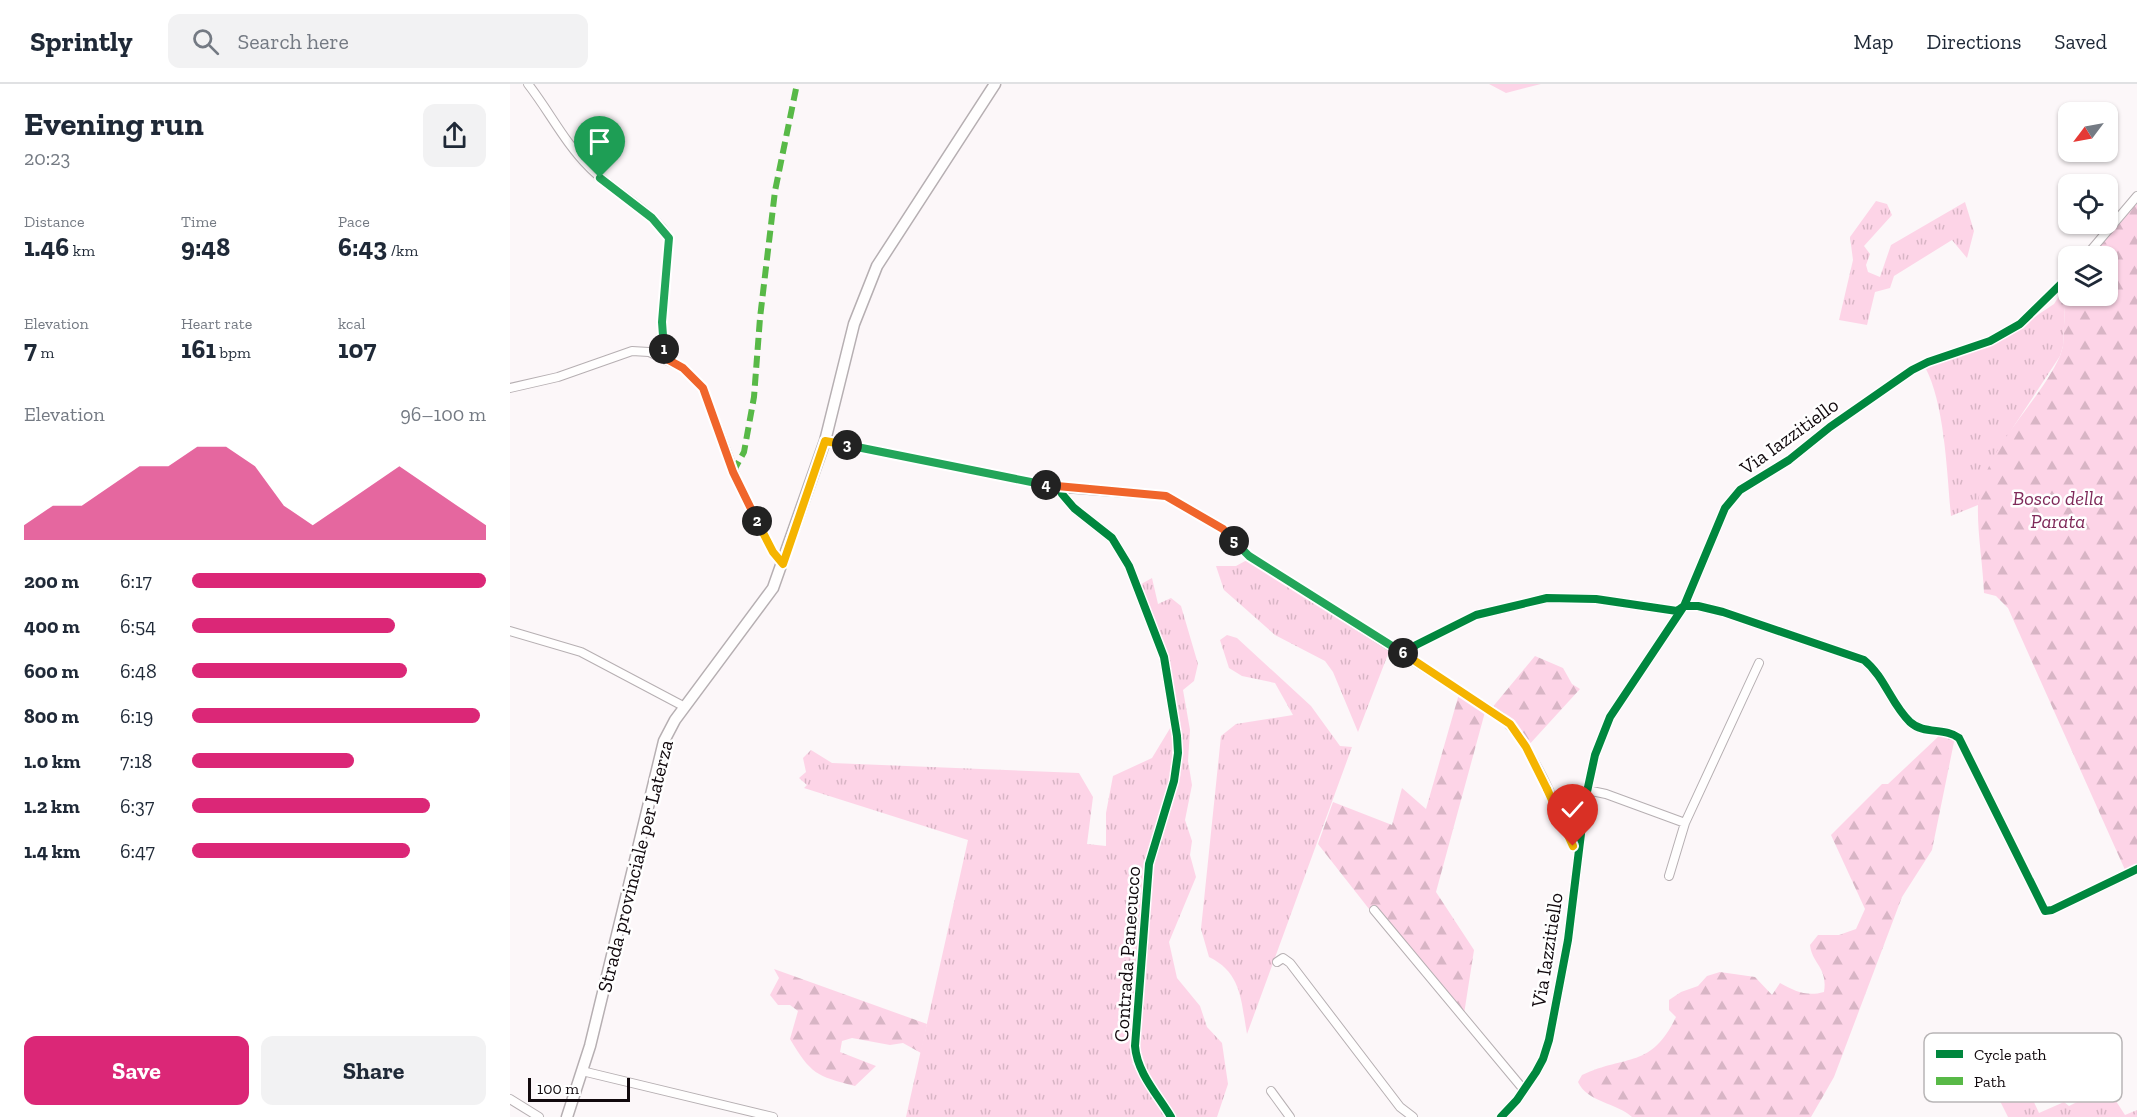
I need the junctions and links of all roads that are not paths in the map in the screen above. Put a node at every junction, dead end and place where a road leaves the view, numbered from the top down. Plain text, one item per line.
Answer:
1 (528, 84) edge
2 (995, 84) edge
3 (2137, 196) edge
4 (2094, 246) edge
5 (2058, 287) edge
6 (665, 358) junction
7 (510, 388) edge
8 (825, 441) junction
9 (1061, 488) junction
10 (783, 564) junction
11 (1684, 606) junction
12 (510, 631) edge
13 (1406, 655) junction
14 (1759, 663) dead end
15 (685, 707) junction
16 (1587, 790) junction
17 (1685, 823) junction
18 (1579, 848) junction
19 (2137, 869) edge
20 (1669, 876) dead end
21 (1374, 910) dead end
22 (1277, 962) dead end
23 (582, 1071) junction
24 (1271, 1090) dead end
25 (1524, 1090) junction
26 (510, 1099) edge
27 (539, 1117) edge
28 (567, 1117) edge
29 (773, 1117) edge
30 (1171, 1117) edge
31 (1290, 1117) edge
32 (1413, 1117) edge
33 (1502, 1117) edge

1 - 6 street
2 - 8 main road, Strada provinciale per Laterza
3 - 4 street
5 - 11 street, Via Iazzitiello
6 - 7 street
6 - 10 street
8 - 9 street
8 - 10 main road, Strada provinciale per Laterza
9 - 13 street
9 - 30 street, Contrada Panecucco
10 - 15 main road, Strada provinciale per Laterza
11 - 13 street
11 - 16 street, Via Iazzitiello
11 - 19 street
12 - 15 street
13 - 18 street
14 - 17 street
15 - 23 main road, Strada provinciale per Laterza
16 - 17 street
16 - 18 street, Via Iazzitiello
17 - 20 street
18 - 25 street, Via Iazzitiello
21 - 25 street
22 - 32 street
23 - 28 main road, Strada provinciale per Laterza
23 - 29 street
24 - 31 street
25 - 33 street, Via Iazzitiello
26 - 27 street

